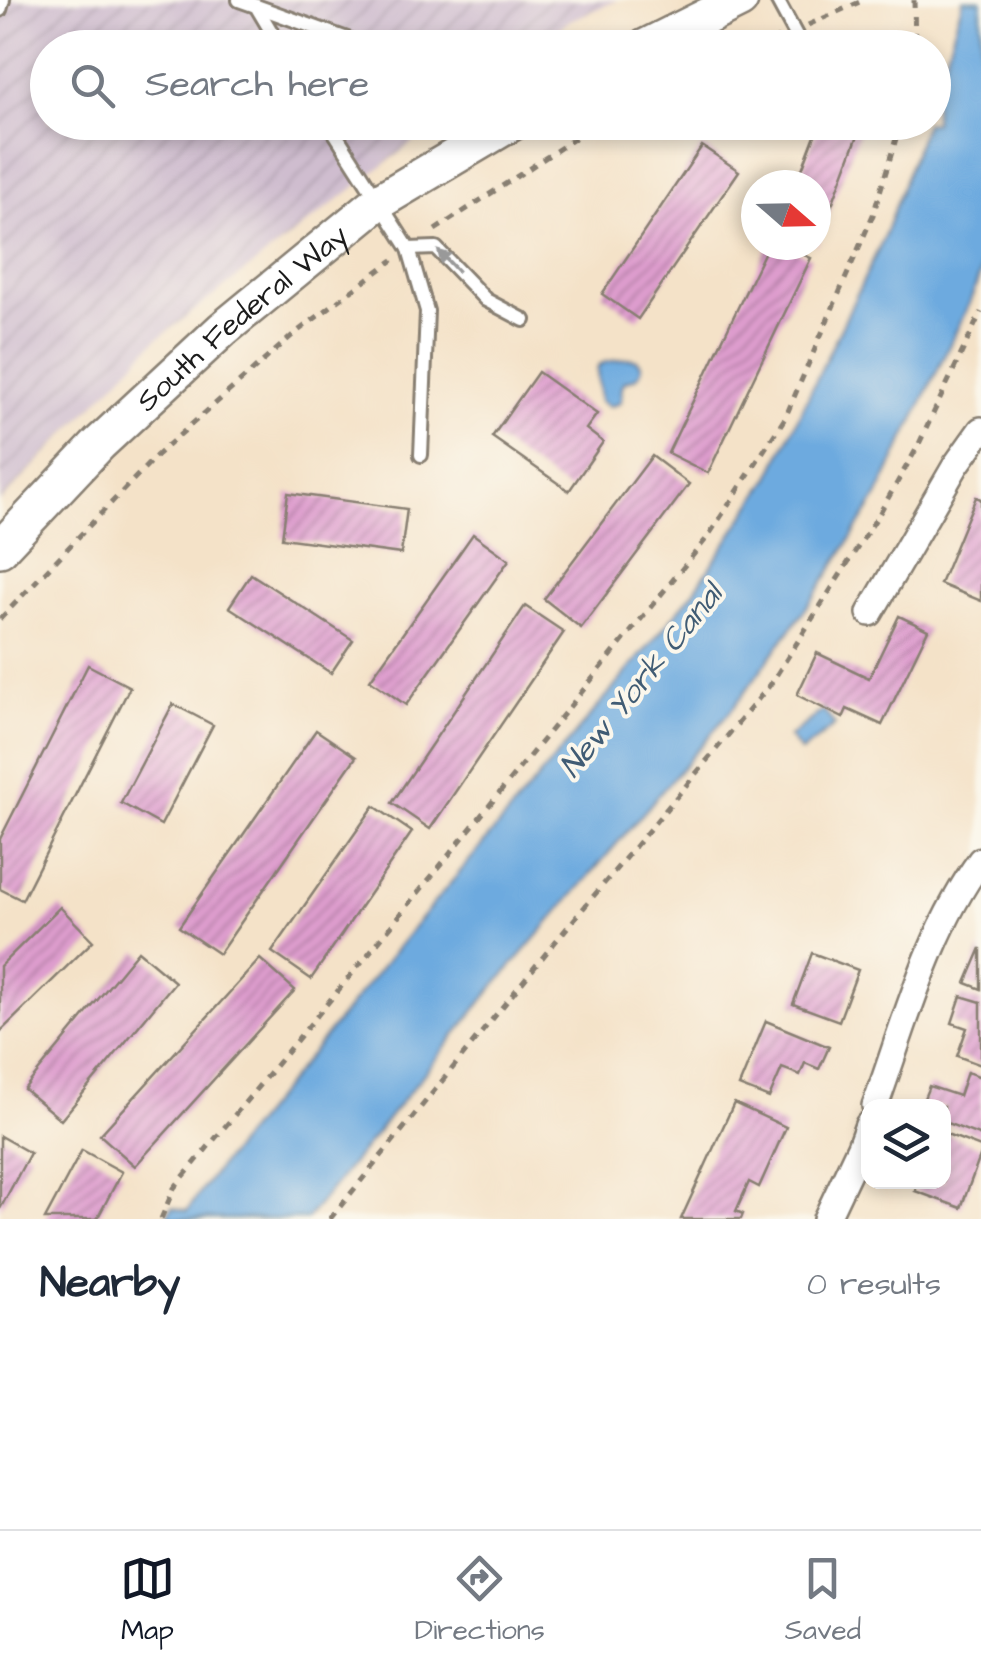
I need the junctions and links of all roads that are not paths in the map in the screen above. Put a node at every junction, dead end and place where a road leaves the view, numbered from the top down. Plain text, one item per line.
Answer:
1 (3, 0) edge
2 (239, 0) edge
3 (740, 0) edge
4 (776, 0) edge
5 (256, 6) junction
6 (0, 10) edge
7 (271, 30) edge
8 (322, 30) edge
9 (680, 30) edge
10 (793, 30) edge
11 (339, 140) edge
12 (483, 140) edge
13 (378, 202) junction
14 (409, 249) junction
15 (524, 320) dead end
16 (981, 430) edge
17 (421, 454) dead end
18 (0, 549) edge
19 (870, 613) dead end
20 (981, 860) edge
21 (878, 1099) edge
22 (861, 1144) edge
23 (831, 1218) edge

1 - 6 lane
2 - 5 lane
3 - 9 main road
4 - 10 lane
5 - 7 lane
5 - 8 lane
11 - 13 lane
12 - 13 main road, South Federal Way
13 - 14 lane
13 - 18 main road, South Federal Way
15 -> 14 lane
14 - 17 lane
16 - 19 street
20 - 21 street
22 - 23 street

